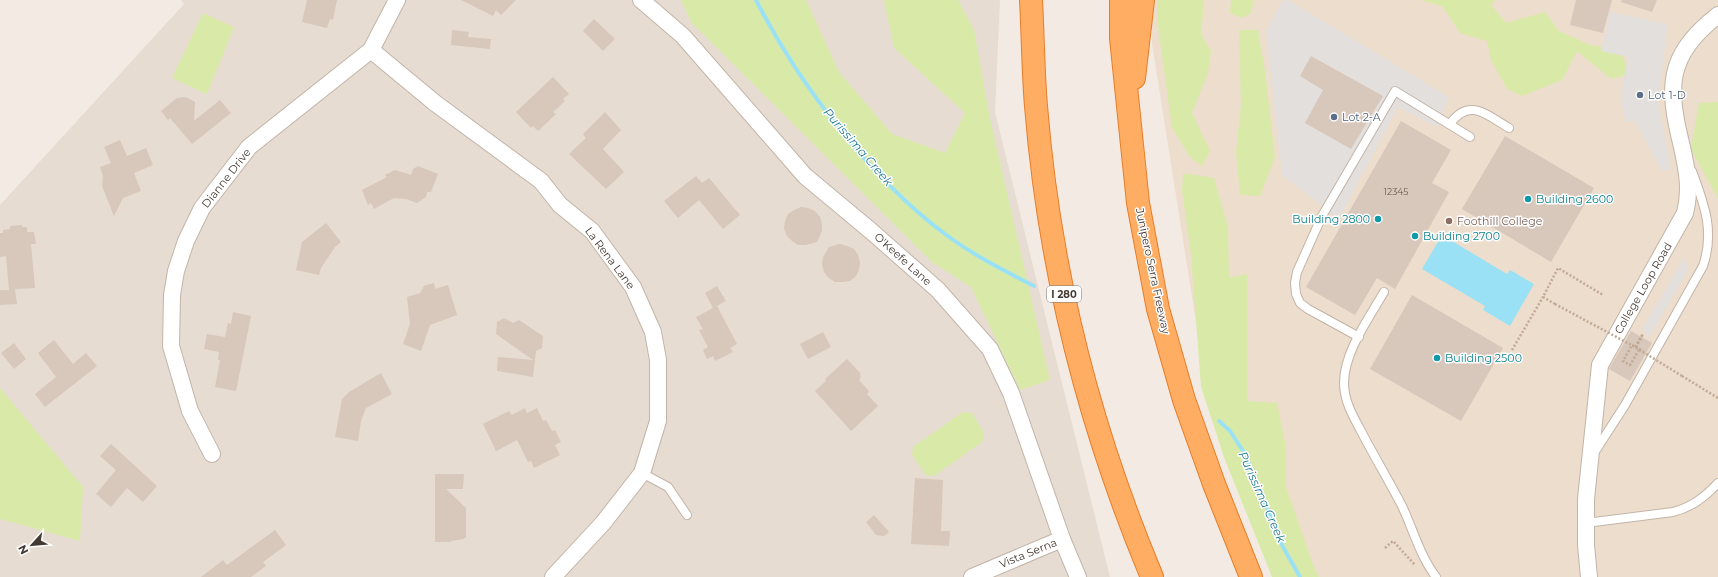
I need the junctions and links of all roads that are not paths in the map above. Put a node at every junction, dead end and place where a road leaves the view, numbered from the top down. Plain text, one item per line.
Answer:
1 (397, 0) edge
2 (641, 0) edge
3 (1031, 0) edge
4 (1121, 0) edge
5 (1143, 0) edge
6 (1718, 15) edge
7 (371, 50) junction
8 (1128, 112) junction
9 (1450, 124) junction
10 (1509, 128) dead end
11 (1470, 137) dead end
12 (1680, 142) junction
13 (1384, 292) dead end
14 (1359, 337) junction
15 (212, 454) dead end
16 (1589, 461) junction
17 (642, 473) junction
18 (1718, 483) edge
19 (687, 515) dead end
20 (1586, 523) junction
21 (1062, 539) junction
22 (553, 577) edge
23 (972, 577) edge
24 (1078, 577) edge
25 (1152, 577) edge
26 (1251, 577) edge
27 (1436, 577) edge
28 (1589, 577) edge

1 - 7 street, Dianne Drive
2 - 21 street, O'Keefe Lane
3 - 25 highway, I 280
4 - 8 highway, Junipero Serra Freeway
5 - 8 highway
6 - 12 street, College Loop Road
7 - 15 street, Dianne Drive
7 - 17 street, La Rena Lane
8 - 26 highway, Junipero Serra Freeway
9 - 10 lane
9 - 11 lane
9 - 14 lane
12 - 16 street, College Loop Road
12 - 16 lane
13 - 14 lane
14 - 27 lane
16 - 20 street, College Loop Road
17 - 19 lane
17 - 22 street, La Rena Lane
18 - 20 lane
20 - 28 street, College Loop Road
21 - 23 street, Vista Serna
21 - 24 street, O'Keefe Lane

